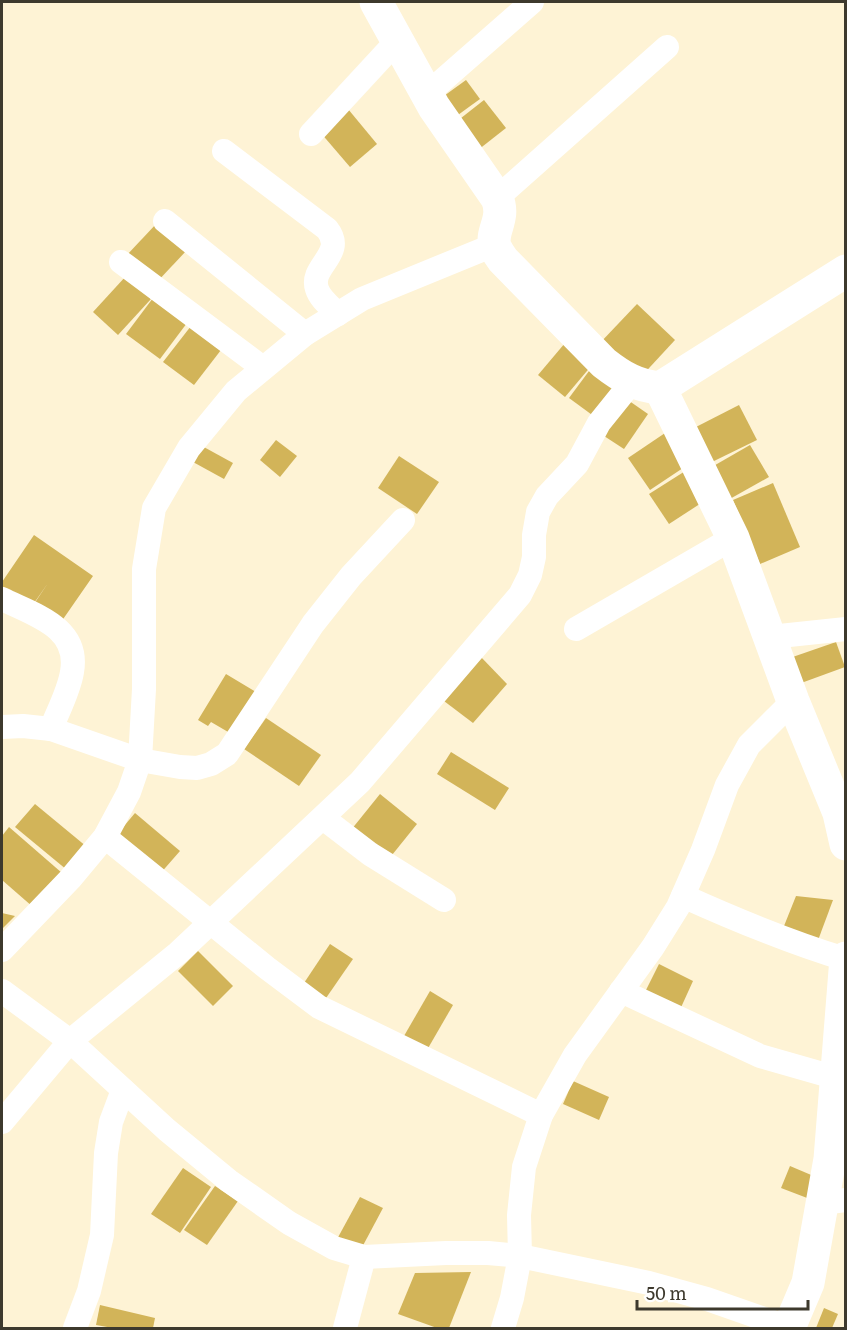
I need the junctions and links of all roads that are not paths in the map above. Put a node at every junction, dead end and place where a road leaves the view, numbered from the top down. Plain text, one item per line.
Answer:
1 (376, 2) edge
2 (532, 2) edge
3 (397, 41) junction
4 (668, 47) dead end
5 (427, 94) junction
6 (311, 134) dead end
7 (224, 151) dead end
8 (497, 198) junction
9 (165, 221) dead end
10 (494, 245) junction
11 (121, 262) dead end
12 (846, 271) edge
13 (338, 314) junction
14 (305, 334) junction
15 (263, 368) junction
16 (646, 385) junction
17 (403, 520) dead end
18 (734, 538) junction
19 (2, 599) edge
20 (576, 629) dead end
21 (846, 629) edge
22 (770, 637) junction
23 (793, 701) junction
24 (2, 727) edge
25 (51, 729) junction
26 (140, 760) junction
27 (323, 818) junction
28 (105, 837) junction
29 (846, 844) edge
30 (683, 896) junction
31 (444, 900) dead end
32 (212, 922) junction
33 (2, 950) edge
34 (845, 958) edge
35 (2, 991) edge
36 (621, 991) junction
37 (70, 1041) junction
38 (837, 1078) junction
39 (123, 1090) junction
40 (541, 1115) junction
41 (2, 1122) edge
42 (834, 1202) edge
43 (520, 1256) junction
44 (364, 1257) junction
45 (790, 1328) edge
46 (75, 1329) edge
47 (345, 1329) edge
48 (503, 1329) edge

1 - 3 street
2 - 5 street
3 - 5 street
3 - 6 street
4 - 8 street
5 - 8 street
7 - 13 street
8 - 10 street
9 - 14 street
10 - 13 street
10 - 16 street
11 - 15 street
12 - 16 street
13 - 14 street
14 - 15 street
15 - 26 street
16 - 18 street
16 - 27 street
17 - 26 street
18 - 20 street
18 - 22 street
19 - 25 street
21 - 22 street
22 - 23 street
23 - 29 street
23 - 30 street
24 - 25 street
25 - 26 street
26 - 28 street
27 - 31 street
27 - 32 street
28 - 32 street
28 - 33 street
30 - 34 street
30 - 36 street
32 - 37 street
32 - 40 street
34 - 38 street
35 - 37 street
36 - 38 street
36 - 40 street
37 - 39 street
37 - 41 street
38 - 42 street
39 - 44 street
39 - 46 street
40 - 43 street
42 - 45 street
43 - 44 street
43 - 45 street
43 - 48 street
44 - 47 street

